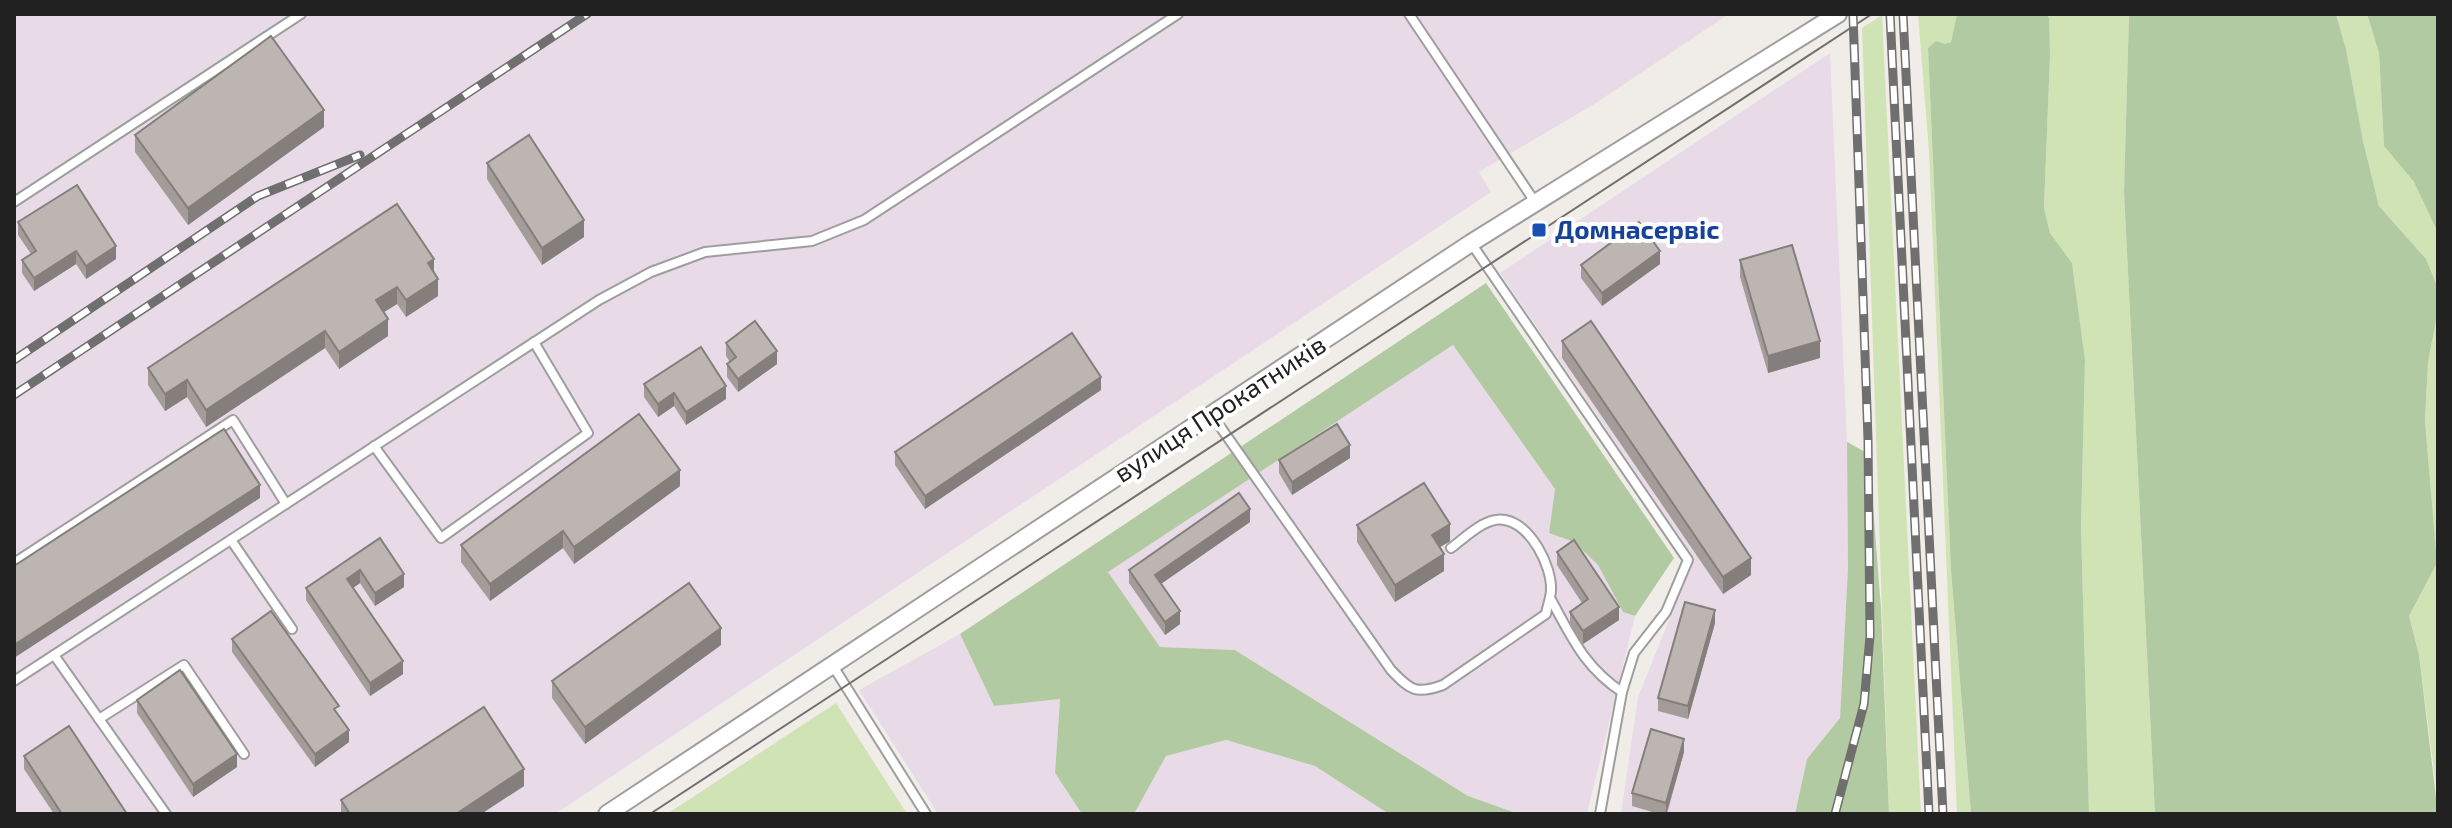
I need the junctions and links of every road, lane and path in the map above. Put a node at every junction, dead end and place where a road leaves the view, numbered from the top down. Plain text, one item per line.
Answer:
1 (301, 14) edge
2 (1178, 14) edge
3 (1409, 14) edge
4 (1838, 14) edge
5 (14, 202) edge
6 (1535, 202) junction
7 (1471, 243) junction
8 (534, 342) junction
9 (1212, 414) junction
10 (374, 446) junction
11 (286, 504) junction
12 (231, 540) junction
13 (1451, 548) dead end
14 (14, 563) edge
15 (1549, 598) junction
16 (292, 629) dead end
17 (54, 655) junction
18 (832, 665) junction
19 (14, 681) edge
20 (1622, 692) junction
21 (99, 719) junction
22 (244, 754) dead end
23 (166, 814) edge
24 (607, 814) edge
25 (926, 814) edge
26 (1600, 814) edge

1 - 5 lane
2 - 8 lane
3 - 6 lane
4 - 6 street, вулиця Прокатників
6 - 7 street, вулиця Прокатників
7 - 9 street, вулиця Прокатників
7 - 20 lane
8 - 10 lane
8 - 10 lane
9 - 15 lane
9 - 18 street, вулиця Прокатників
10 - 11 lane
11 - 12 lane
11 - 14 lane
12 - 16 lane
12 - 17 lane
13 - 15 lane
15 - 20 lane
17 - 19 lane
17 - 21 lane
18 - 24 street, вулиця Прокатників
18 - 25 lane
20 - 26 lane
21 - 22 lane
21 - 23 lane

